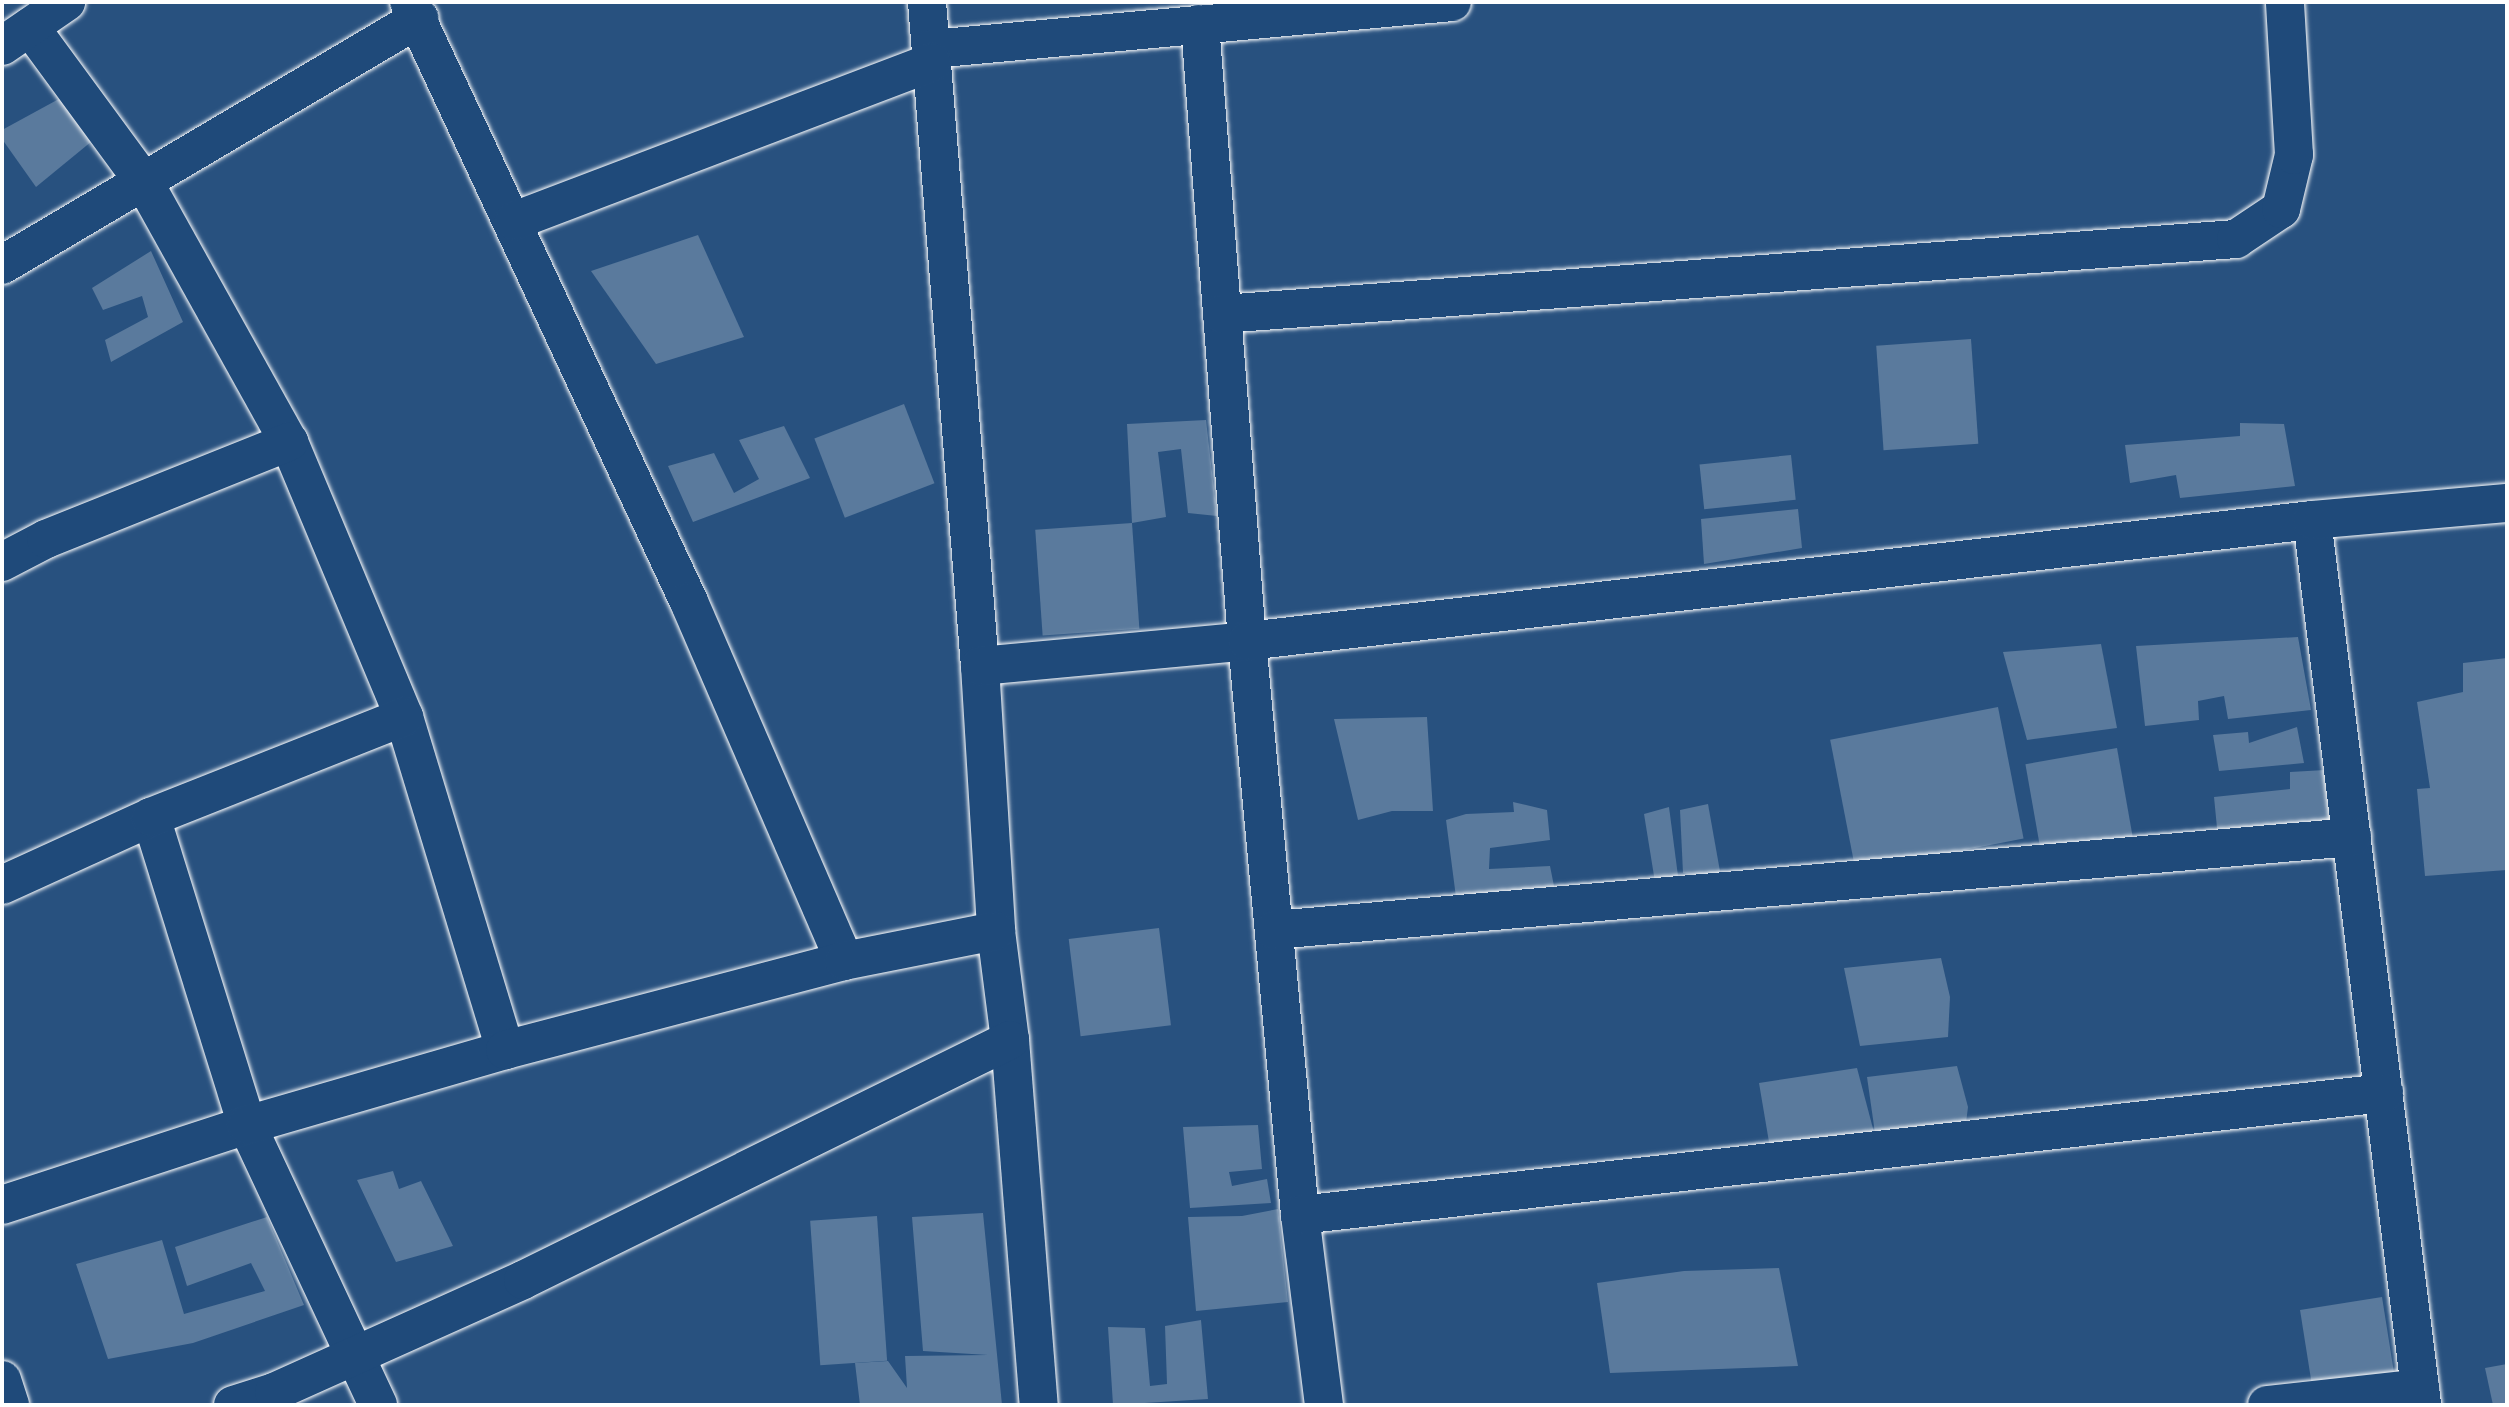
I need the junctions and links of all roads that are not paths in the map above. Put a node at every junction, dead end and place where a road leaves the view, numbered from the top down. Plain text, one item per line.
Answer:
1 (66, 2) edge
2 (927, 2) edge
3 (1452, 2) edge
4 (2285, 2) edge
5 (414, 10) edge
6 (1200, 24) junction
7 (16, 36) edge
8 (932, 55) junction
9 (145, 182) junction
10 (514, 222) junction
11 (2, 265) edge
12 (1222, 314) junction
13 (289, 442) junction
14 (2507, 503) edge
15 (2312, 520) junction
16 (2, 562) edge
17 (1247, 641) junction
18 (980, 666) junction
19 (404, 717) junction
20 (150, 817) junction
21 (2352, 837) junction
22 (2, 885) edge
23 (996, 930) junction
24 (1274, 930) junction
25 (844, 961) junction
26 (1010, 1040) junction
27 (505, 1051) junction
28 (2384, 1093) junction
29 (247, 1125) junction
30 (2, 1205) edge
31 (1300, 1215) junction
32 (356, 1357) junction
33 (2, 1380) edge
34 (2421, 1397) edge
35 (10, 1405) edge
36 (233, 1405) edge
37 (378, 1405) edge
38 (1038, 1405) edge
39 (1324, 1405) edge
40 (2267, 1405) edge

1 - 7 street
2 - 8 street
3 - 6 street
4 - 12 street
5 - 9 street
5 - 10 street
6 - 8 street
6 - 12 street
7 - 9 street
8 - 10 street
8 - 18 street
9 - 11 street
9 - 13 street
10 - 25 street
12 - 17 street
13 - 16 street
13 - 19 street
14 - 15 street
15 - 17 street
15 - 21 street
17 - 18 street
17 - 24 street
18 - 23 street
19 - 20 street
19 - 27 street
20 - 22 street
20 - 29 street
21 - 24 street
21 - 28 street
23 - 25 street
23 - 26 street
24 - 31 street
25 - 27 street
26 - 32 street
26 - 38 street
27 - 29 street
28 - 31 street
28 - 34 street
29 - 30 street
29 - 32 street
31 - 39 street
32 - 36 street
32 - 37 street
33 - 35 street
34 - 40 street

